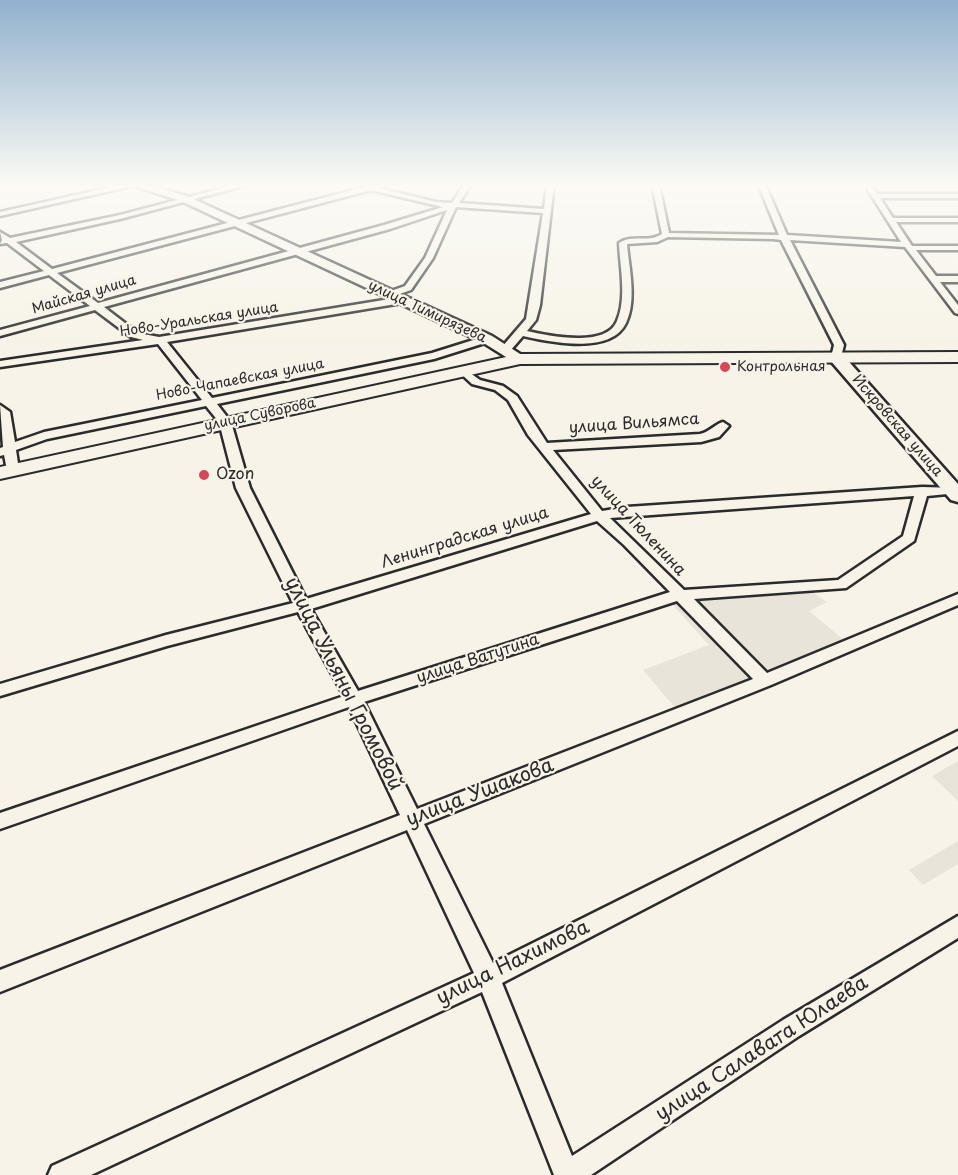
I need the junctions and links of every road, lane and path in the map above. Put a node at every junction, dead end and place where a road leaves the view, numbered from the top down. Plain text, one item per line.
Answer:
1 (785, 238) edge
2 (3, 239) edge
3 (181, 239) edge
4 (266, 239) edge
5 (340, 239) edge
6 (438, 239) edge
7 (543, 239) edge
8 (659, 239) edge
9 (796, 239) edge
10 (903, 239) edge
11 (909, 247) junction
12 (958, 248) edge
13 (292, 251) junction
14 (50, 272) junction
15 (933, 279) junction
16 (958, 279) edge
17 (0, 285) edge
18 (396, 297) junction
19 (95, 305) junction
20 (958, 311) edge
21 (520, 332) junction
22 (0, 333) edge
23 (487, 339) junction
24 (161, 341) junction
25 (513, 354) junction
26 (836, 357) junction
27 (958, 357) edge
28 (0, 364) edge
29 (463, 371) junction
30 (208, 402) junction
31 (0, 408) edge
32 (225, 422) junction
33 (723, 426) dead end
34 (544, 447) junction
35 (5, 451) edge
36 (958, 462) edge
37 (7, 472) edge
38 (941, 475) junction
39 (922, 491) junction
40 (956, 493) edge
41 (599, 516) junction
42 (678, 595) junction
43 (958, 598) edge
44 (302, 606) junction
45 (765, 681) junction
46 (0, 690) edge
47 (354, 699) junction
48 (958, 738) edge
49 (413, 819) junction
50 (0, 821) edge
51 (958, 926) edge
52 (488, 978) junction
53 (0, 981) edge
54 (62, 1175) edge
55 (567, 1175) edge

1 - 26 street
2 - 14 street
3 - 14 street
4 - 13 main road, улица Тимирязева
5 - 13 street, Майская улица
6 - 18 street
7 - 21 street
8 - 21 street
9 - 11 street
10 - 11 street
11 - 12 street
11 - 15 street
13 - 18 main road, улица Тимирязева
13 - 19 street, Майская улица
14 - 17 street
14 - 19 street
15 - 16 street
15 - 20 street
18 - 23 main road, улица Тимирязева
18 - 24 street, Ново-Уральская улица
19 - 22 street, Майская улица
19 - 24 street
21 - 25 street
23 - 25 main road, улица Тимирязева
23 - 30 street, Ново-Чапаевская улица
24 - 28 street, Ново-Уральская улица
24 - 30 street
25 - 26 main road, улица Суворова
25 - 29 main road, улица Суворова
26 - 27 main road, улица Суворова
26 - 38 main road, Искровская улица
29 - 32 main road, улица Суворова
29 - 34 street, улица Тюленина
30 - 32 street
30 - 35 street, Ново-Чапаевская улица
31 - 35 street
32 - 37 main road, улица Суворова
32 - 44 street, улица Ульяны Громовой
33 - 34 street, улица Вильямса
34 - 41 street, улица Тюленина
35 - 37 street
36 - 38 main road
38 - 40 main road, Искровская улица
39 - 40 street, Ленинградская улица
39 - 41 street, Ленинградская улица
39 - 42 street, улица Ватутина
41 - 42 street, улица Тюленина
41 - 44 street, Ленинградская улица
42 - 45 street, улица Тюленина
42 - 47 street, улица Ватутина
43 - 45 street, улица Ушакова
44 - 46 street, Ленинградская улица
44 - 47 street, улица Ульяны Громовой
45 - 49 street, улица Ушакова
47 - 49 street, улица Ульяны Громовой
47 - 50 street, улица Ватутина
48 - 52 street, улица Нахимова
49 - 52 street, улица Ульяны Громовой
49 - 53 street, улица Ушакова
51 - 55 street, улица Салавата Юлаева
52 - 54 street, улица Нахимова
52 - 55 street, улица Ульяны Громовой

